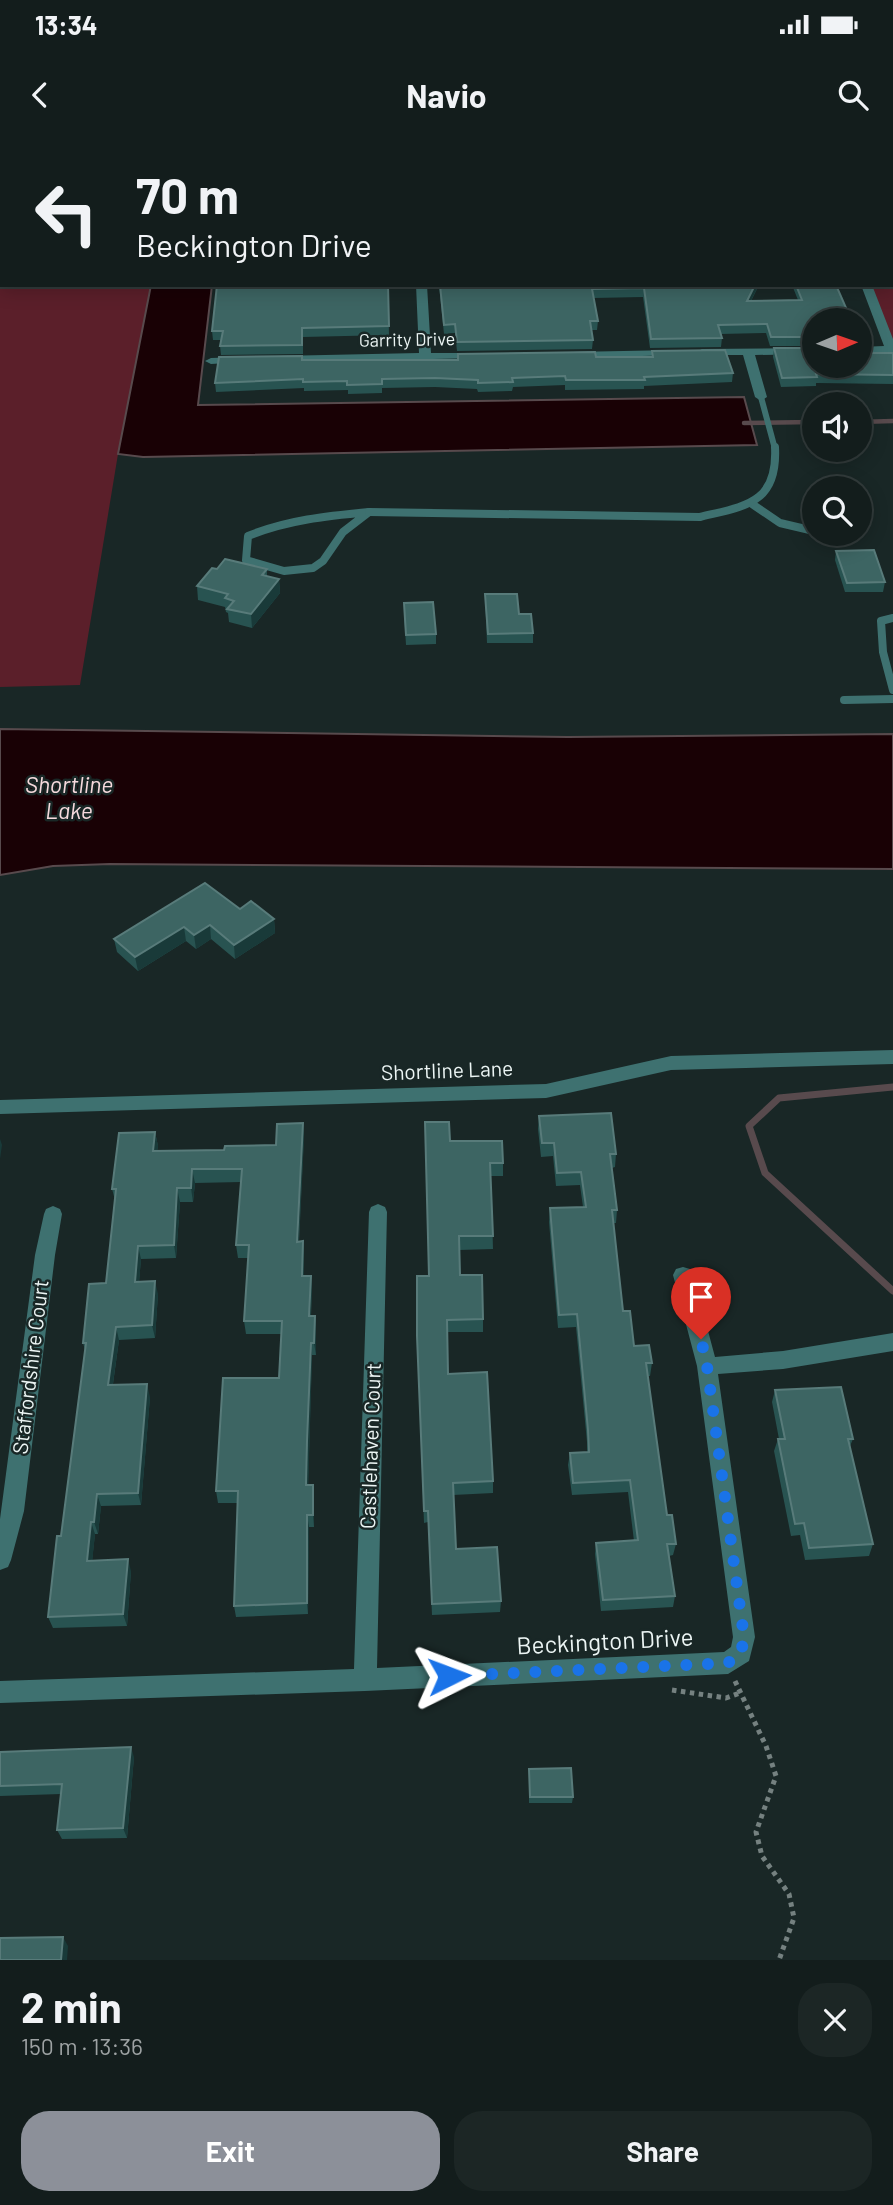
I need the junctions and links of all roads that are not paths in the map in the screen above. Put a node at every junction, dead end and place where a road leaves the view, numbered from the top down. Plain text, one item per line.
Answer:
1 (421, 287) edge
2 (867, 287) edge
3 (892, 349) edge
4 (872, 350) edge
5 (802, 351) edge
6 (694, 352) edge
7 (748, 352) junction
8 (681, 353) edge
9 (559, 355) edge
10 (492, 356) edge
11 (425, 357) junction
12 (251, 360) edge
13 (264, 360) edge
14 (211, 361) dead end
15 (761, 397) joint
16 (752, 504) junction
17 (370, 512) junction
18 (802, 529) edge
19 (893, 618) edge
20 (893, 690) edge
21 (893, 699) edge
22 (844, 700) dead end
23 (893, 1056) edge
24 (0, 1108) edge
25 (378, 1212) dead end
26 (53, 1214) dead end
27 (683, 1275) dead end
28 (893, 1342) edge
29 (707, 1366) junction
30 (0, 1560) edge
31 (365, 1679) junction
32 (0, 1692) edge

1 - 11 street
2 - 3 street
3 - 4 street
5 - 7 street
6 - 7 street
7 - 15 street
8 - 9 street
10 - 11 street, Garrity Drive
11 - 13 street, Garrity Drive
12 - 14 street
15 - 16 lane
16 - 17 lane
16 - 18 lane
17 - 17 lane
19 - 20 lane
21 - 22 lane
23 - 24 street, Shortline Lane
25 - 31 street, Castlehaven Court
26 - 30 street, Staffordshire Court
27 - 29 street
28 - 29 street
29 - 31 street, Beckington Drive
31 - 32 street, Beckington Drive

